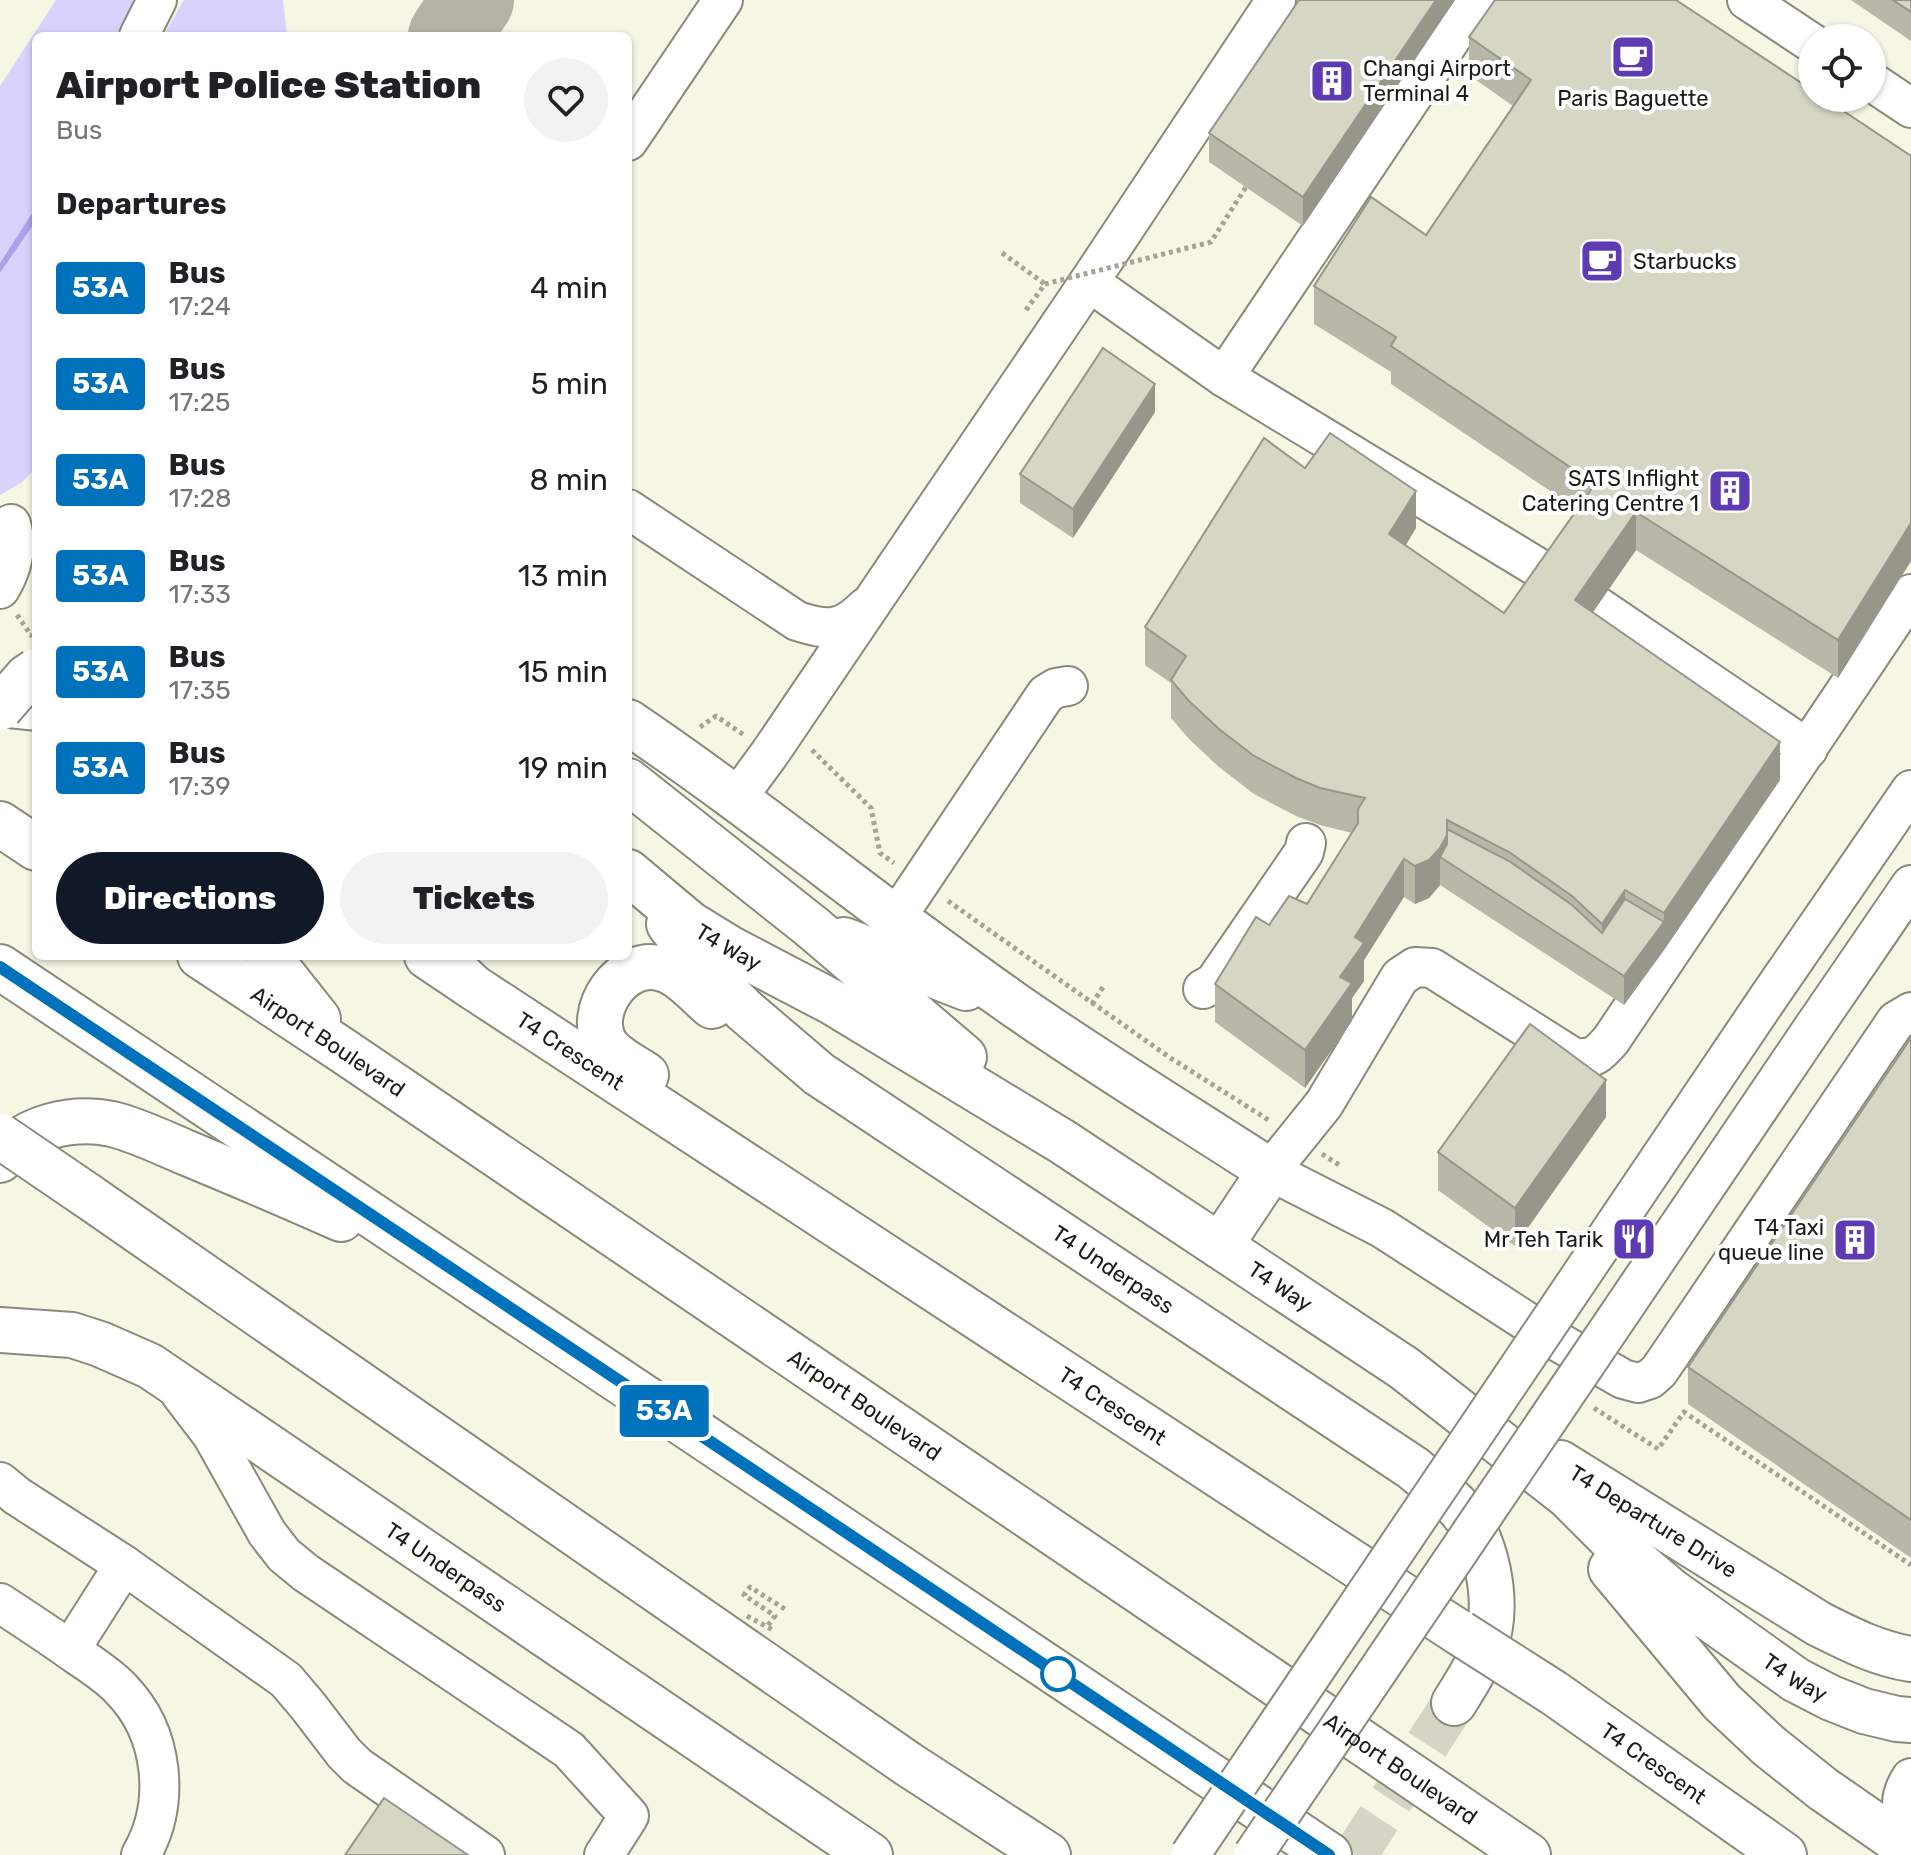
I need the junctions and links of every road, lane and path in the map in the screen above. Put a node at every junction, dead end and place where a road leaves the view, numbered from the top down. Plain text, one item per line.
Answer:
1 (157, 0) edge
2 (723, 0) edge
3 (1276, 0) edge
4 (1477, 0) edge
5 (1747, 0) edge
6 (141, 32) edge
7 (1798, 34) edge
8 (1886, 91) edge
9 (1911, 108) edge
10 (632, 135) edge
11 (1246, 187) dead end
12 (1002, 253) dead end
13 (1089, 282) junction
14 (1045, 284) junction
15 (1026, 310) dead end
16 (1224, 377) junction
17 (632, 512) edge
18 (16, 520) edge
19 (1555, 578) edge
20 (0, 589) edge
21 (1911, 594) edge
22 (871, 603) junction
23 (1597, 606) dead end
24 (0, 671) edge
25 (32, 674) edge
26 (32, 681) edge
27 (1068, 686) dead end
28 (0, 706) edge
29 (32, 708) edge
30 (632, 725) edge
31 (1808, 749) junction
32 (632, 784) edge
33 (1911, 790) edge
34 (737, 798) junction
35 (0, 824) edge
36 (1306, 843) dead end
37 (32, 845) edge
38 (632, 876) edge
39 (632, 878) edge
40 (1911, 885) edge
41 (896, 918) junction
42 (812, 927) junction
43 (206, 960) edge
44 (271, 960) edge
45 (433, 960) edge
46 (446, 960) edge
47 (0, 967) edge
48 (473, 987) junction
49 (1103, 987) dead end
50 (1203, 989) dead end
51 (1092, 1004) dead end
52 (1026, 1012) junction
53 (1911, 1012) edge
54 (345, 1052) junction
55 (819, 1074) junction
56 (0, 1136) edge
57 (1063, 1142) junction
58 (0, 1160) edge
59 (1270, 1171) junction
60 (819, 1213) junction
61 (1220, 1246) junction
62 (442, 1262) junction
63 (0, 1330) edge
64 (1404, 1368) junction
65 (171, 1381) junction
66 (1497, 1442) junction
67 (0, 1482) edge
68 (124, 1565) junction
69 (0, 1603) edge
70 (788, 1611) dead end
71 (747, 1616) dead end
72 (775, 1616) dead end
73 (775, 1631) dead end
74 (70, 1650) junction
75 (1911, 1659) edge
76 (1454, 1703) tunnel mouth
77 (1911, 1720) edge
78 (1911, 1778) edge
79 (1911, 1825) edge
80 (1911, 1850) edge
81 (141, 1855) edge
82 (485, 1855) edge
83 (604, 1855) edge
84 (870, 1855) edge
85 (1048, 1855) edge
86 (1190, 1855) edge
87 (1253, 1855) edge
88 (1329, 1855) edge
89 (1528, 1855) edge
90 (1784, 1855) edge

1 - 6 lane
2 - 10 lane
3 - 13 lane
4 - 16 lane
5 - 7 lane
8 - 9 lane
11 - 14 path, bridge
12 - 14 path
13 - 16 lane
13 - 22 lane
14 - 15 path, bridge
16 - 19 lane
17 - 22 lane
18 - 20 lane
21 - 31 lane
22 - 34 lane
23 - 31 lane
24 - 26 main road
25 - 28 main road, bridge
27 - 41 lane
28 - 29 main road
30 - 34 main road
31 - 59 lane
32 - 42 main road
33 - 86 lane, bridge
34 - 41 main road
35 - 37 main road
36 - 50 lane
38 - 57 main road, T4 Way
39 - 55 main road, T4 Underpass
40 - 87 lane, bridge
41 - 52 main road
42 - 52 main road
42 - 57 main road
43 - 54 main road, Airport Boulevard
44 - 54 main road
45 - 48 main road
46 - 48 main road, T4 Crescent
47 - 62 main road
48 - 60 main road, T4 Crescent
49 - 51 path
52 - 59 main road
53 - 59 lane
54 - 89 main road, Airport Boulevard
55 - 60 main road
55 - 76 main road, T4 Underpass
56 - 85 main road, bridge
57 - 61 main road, T4 Way
58 - 62 main road
59 - 61 main road
60 - 90 main road, T4 Crescent, bridge
61 - 64 main road, T4 Way
62 - 88 main road
63 - 65 main road, T4 Underpass
64 - 66 main road, T4 Way
64 - 75 main road, T4 Departure Drive
65 - 83 lane
65 - 84 main road, T4 Underpass
66 - 77 main road, T4 Way
66 - 80 main road
67 - 68 lane
68 - 74 lane
68 - 82 lane
69 - 74 lane
70 - 72 path
71 - 73 path, bridge
74 - 81 lane
78 - 79 lane

